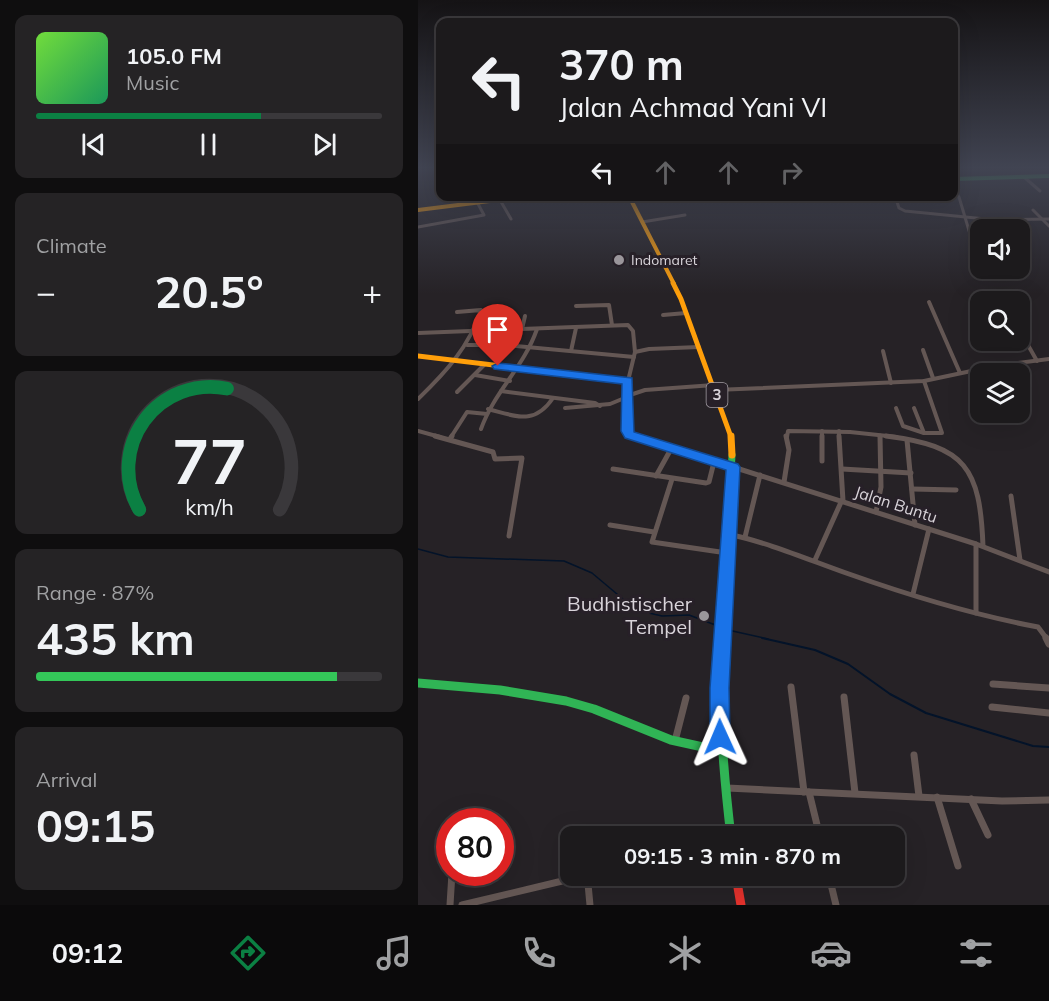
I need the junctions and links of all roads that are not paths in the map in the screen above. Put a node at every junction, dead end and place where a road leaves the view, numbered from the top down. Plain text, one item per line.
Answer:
1 (480, 209) edge
2 (505, 209) edge
3 (636, 209) edge
4 (902, 209) edge
5 (962, 209) edge
6 (1033, 210) dead end
7 (685, 215) dead end
8 (963, 216) junction
9 (511, 219) dead end
10 (1008, 219) edge
11 (1042, 219) junction
12 (1048, 219) edge
13 (1030, 220) edge
14 (642, 222) junction
15 (1048, 226) edge
16 (418, 227) edge
17 (970, 234) dead end
18 (929, 302) dead end
19 (576, 306) dead end
20 (457, 312) dead end
21 (686, 313) junction
22 (663, 315) dead end
23 (525, 316) dead end
24 (612, 325) junction
25 (576, 327) junction
26 (522, 329) junction
27 (537, 329) junction
28 (474, 332) junction
29 (418, 333) edge
30 (468, 345) junction
31 (531, 347) junction
32 (699, 347) junction
33 (1030, 349) edge
34 (923, 350) dead end
35 (571, 351) junction
36 (883, 351) dead end
37 (634, 354) junction
38 (418, 356) edge
39 (1048, 359) edge
40 (456, 361) junction
41 (1037, 361) junction
42 (1021, 363) edge
43 (484, 365) junction
44 (518, 369) junction
45 (970, 372) edge
46 (960, 373) junction
47 (475, 375) junction
48 (933, 378) junction
49 (510, 381) junction
50 (628, 381) junction
51 (924, 381) junction
52 (891, 383) junction
53 (714, 388) junction
54 (457, 392) dead end
55 (501, 392) junction
56 (627, 395) junction
57 (553, 398) junction
58 (418, 399) edge
59 (599, 406) junction
60 (565, 408) dead end
61 (896, 408) dead end
62 (914, 408) dead end
63 (487, 411) junction
64 (481, 429) dead end
65 (418, 431) edge
66 (822, 431) junction
67 (839, 431) junction
68 (924, 433) junction
69 (880, 436) junction
70 (450, 439) junction
71 (907, 440) junction
72 (671, 449) junction
73 (822, 461) dead end
74 (714, 462) junction
75 (733, 467) junction
76 (613, 469) dead end
77 (842, 469) junction
78 (880, 472) junction
79 (911, 473) junction
80 (760, 475) junction
81 (656, 476) junction
82 (672, 479) junction
83 (784, 482) junction
84 (912, 489) junction
85 (956, 490) dead end
86 (1011, 496) dead end
87 (843, 501) junction
88 (876, 512) junction
89 (610, 525) dead end
90 (915, 525) junction
91 (929, 529) junction
92 (654, 532) junction
93 (728, 534) junction
94 (510, 536) dead end
95 (745, 537) junction
96 (979, 545) junction
97 (727, 553) junction
98 (815, 560) junction
99 (1020, 560) junction
100 (1048, 572) edge
101 (913, 594) junction
102 (976, 613) junction
103 (1048, 644) edge
104 (993, 684) dead end
105 (419, 685) edge
106 (791, 687) dead end
107 (1048, 688) edge
108 (844, 697) dead end
109 (686, 698) dead end
110 (992, 706) dead end
111 (1048, 713) edge
112 (675, 741) junction
113 (721, 751) junction
114 (914, 755) dead end
115 (724, 788) junction
116 (806, 792) junction
117 (855, 793) junction
118 (919, 796) junction
119 (937, 797) junction
120 (971, 800) junction
121 (1048, 800) edge
122 (729, 826) edge
123 (817, 826) edge
124 (988, 835) dead end
125 (958, 866) dead end
126 (452, 886) edge
127 (737, 886) edge
128 (831, 886) edge
129 (451, 905) edge
130 (462, 905) edge
131 (590, 905) edge
132 (740, 905) edge
133 (836, 905) edge

1 - 16 street
2 - 9 street
3 - 14 main road, 3
4 - 8 street
5 - 8 street
6 - 11 street
7 - 14 street
8 - 10 street
8 - 17 street
11 - 12 street
11 - 13 street
11 - 15 street
14 - 21 main road, 3
18 - 46 street
19 - 24 street
20 - 28 street
21 - 22 street
21 - 32 main road, 3
23 - 26 street
24 - 25 street
24 - 37 street
25 - 27 street
25 - 35 street
26 - 27 street
26 - 28 street
27 - 31 street
28 - 29 street
28 - 30 street
30 - 31 street
30 - 40 street
31 - 35 street
31 - 44 street
32 - 37 street
32 - 53 main road, 3
33 - 41 street
34 - 48 street
35 - 37 street
36 - 52 street
37 - 50 street
38 - 40 main road
39 - 41 street
40 - 43 main road
40 - 58 street
41 - 42 street
43 - 44 main road
43 - 47 street
44 - 49 street
44 - 50 main road
45 - 46 street
46 - 48 street
47 - 49 street
47 - 54 street
48 - 51 street
49 - 55 street
50 - 56 main road
51 - 52 street
51 - 68 street
52 - 53 street
53 - 56 street
53 - 75 main road, 3
55 - 57 street
55 - 63 street
56 - 59 street
56 - 72 main road
57 - 59 street
57 - 63 street
59 - 60 street
61 - 68 street
62 - 68 street
63 - 64 street
63 - 70 street
65 - 70 street
66 - 67 street
66 - 73 street
66 - 83 street
67 - 69 street
67 - 77 street
69 - 71 street
69 - 78 street
70 - 94 street
71 - 79 street
71 - 96 street
72 - 74 main road
72 - 81 street
74 - 75 main road
74 - 82 street
75 - 80 street, Jalan Buntu
75 - 93 main road, 3
76 - 81 street
77 - 78 street
77 - 87 street
78 - 79 street
78 - 88 street
79 - 84 street
80 - 83 street, Jalan Buntu
80 - 95 street
81 - 82 street
82 - 92 street
83 - 87 street, Jalan Buntu
84 - 85 street
84 - 90 street
86 - 99 street
87 - 88 street, Jalan Buntu
87 - 98 street
88 - 90 street, Jalan Buntu
89 - 92 street
90 - 91 street, Jalan Buntu
91 - 96 street, Jalan Buntu
91 - 101 street
92 - 97 street
93 - 95 street
93 - 97 main road, 3
95 - 98 street
96 - 99 street, Jalan Buntu
96 - 102 street
97 - 113 main road, 3
98 - 101 street
99 - 100 street, Jalan Buntu
101 - 102 street
102 - 103 street
104 - 107 street
105 - 112 main road
106 - 116 street
108 - 117 street
109 - 112 street
110 - 111 street
112 - 113 main road
113 - 115 main road, 3
114 - 118 street
115 - 116 street
115 - 122 main road, 3
116 - 117 street
116 - 123 street
117 - 118 street
118 - 119 street
119 - 120 street
119 - 125 street
120 - 121 street
120 - 124 street
126 - 129 street
127 - 132 main road
128 - 133 street
130 - 131 street

